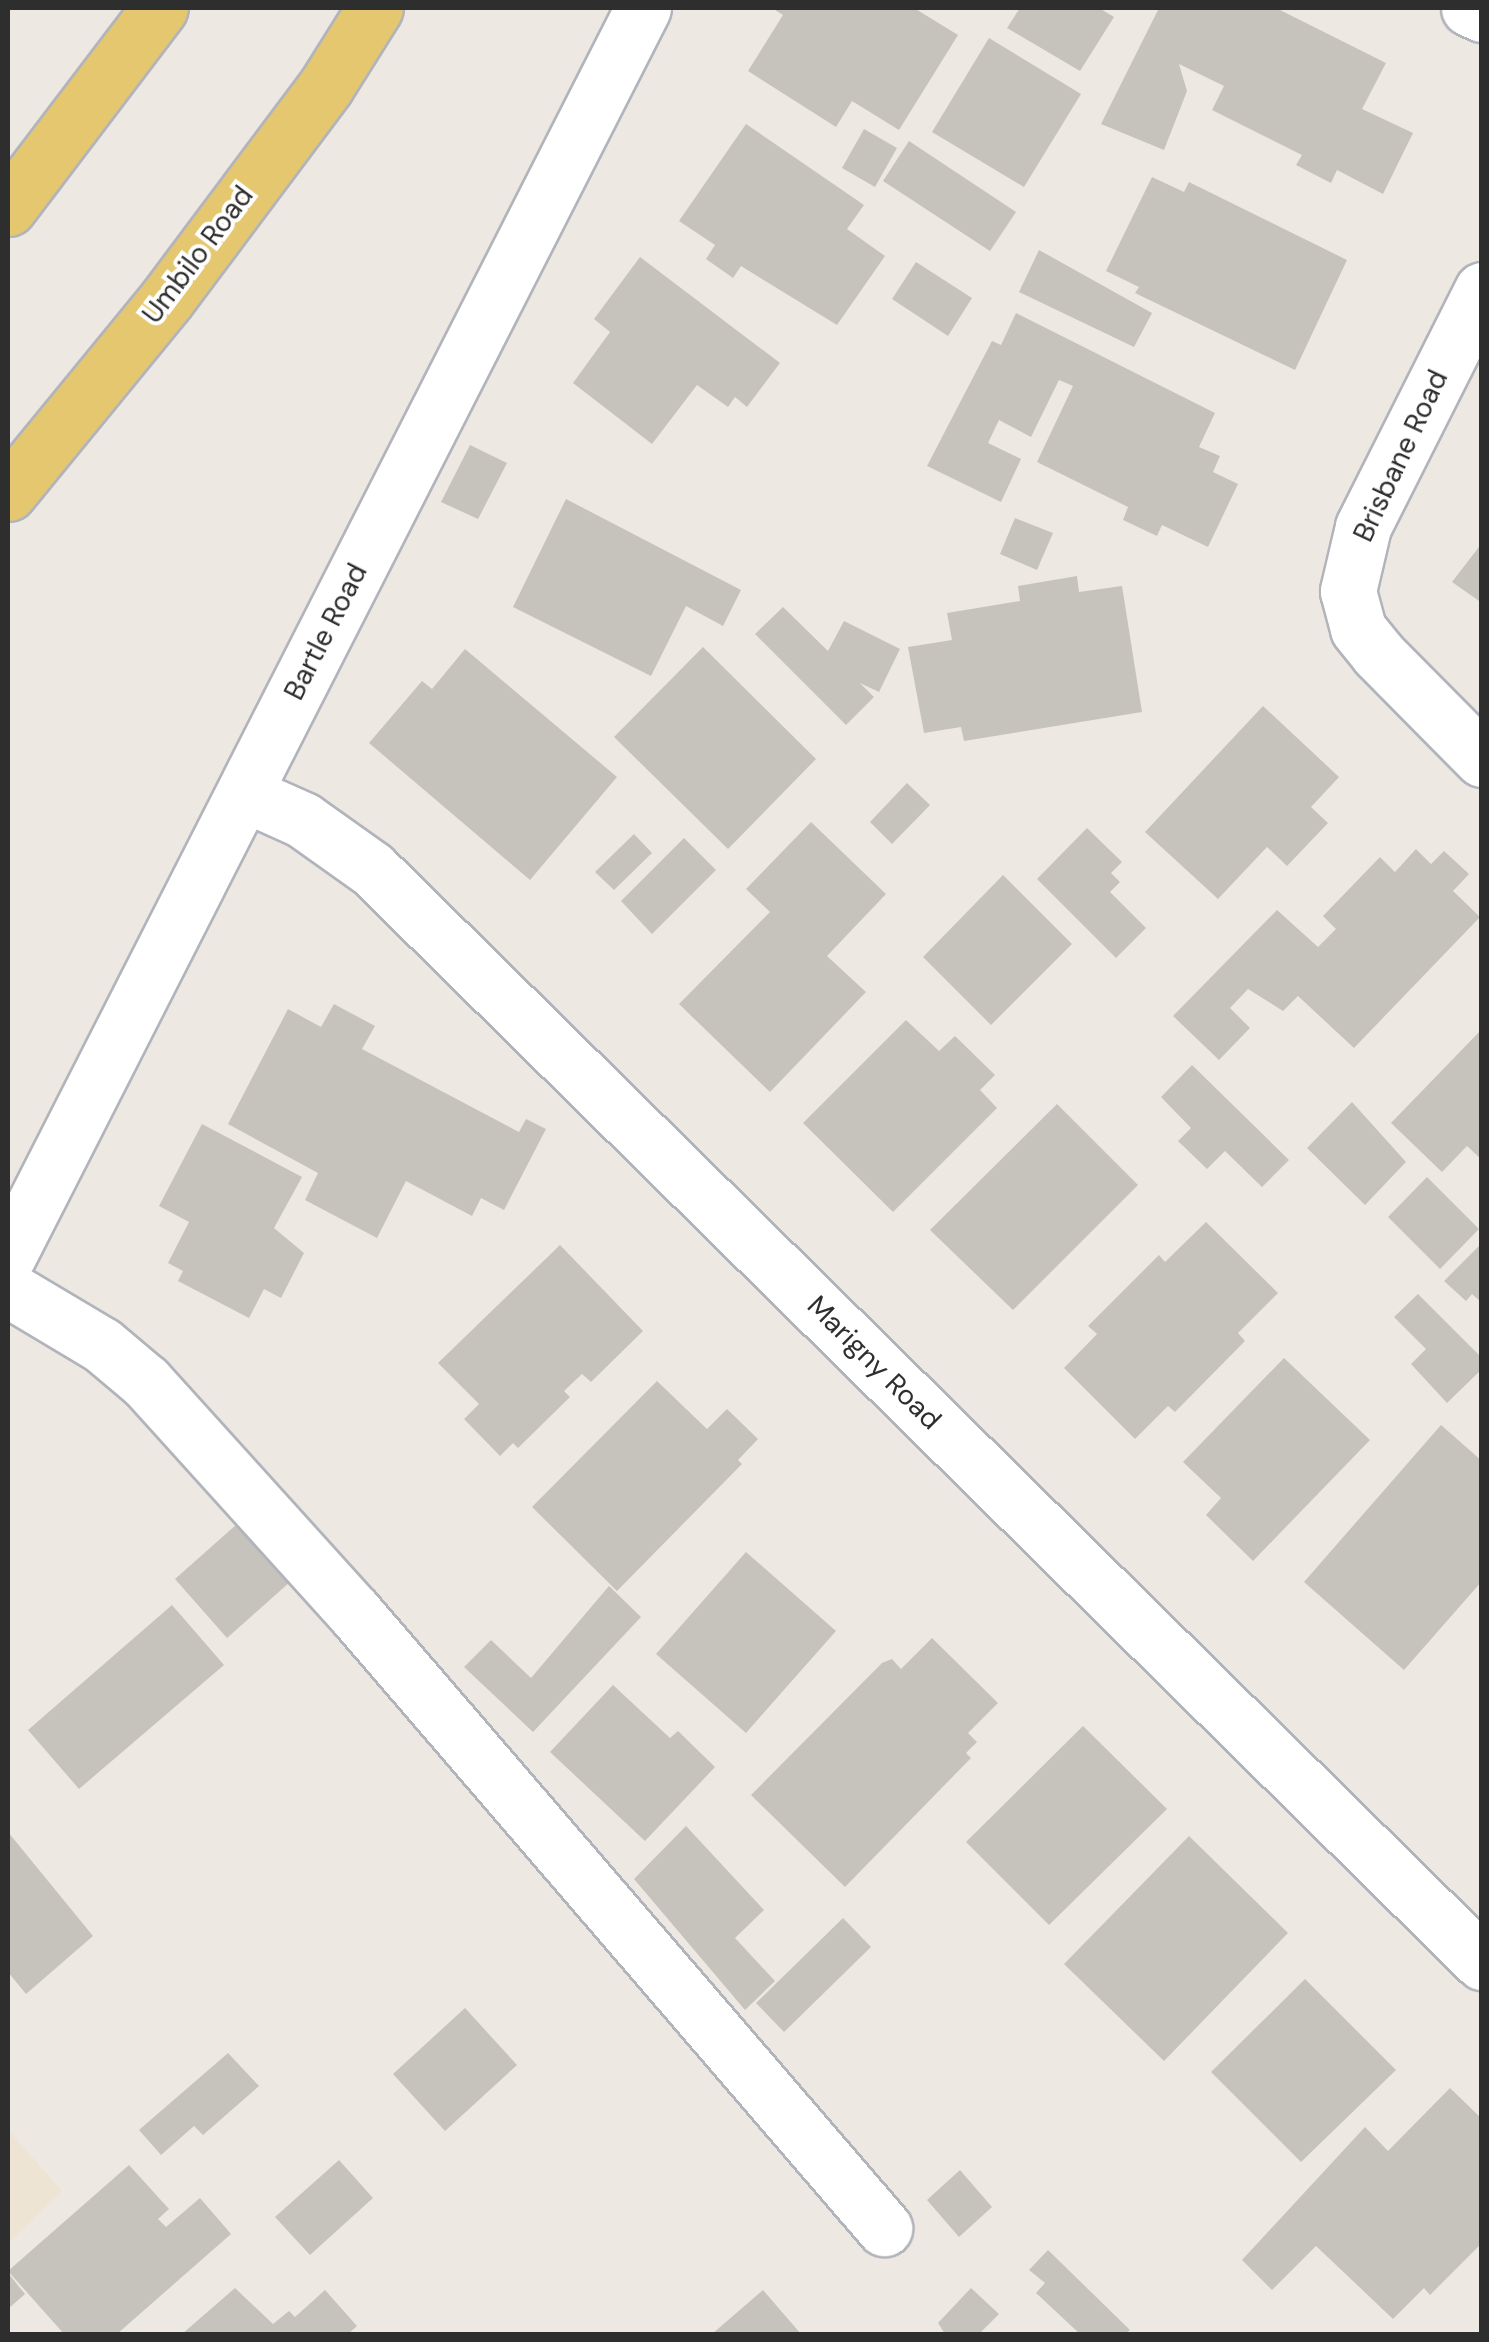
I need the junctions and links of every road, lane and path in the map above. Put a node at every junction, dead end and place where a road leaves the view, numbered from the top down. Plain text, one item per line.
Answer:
1 (160, 8) edge
2 (375, 8) edge
3 (644, 8) edge
4 (1469, 8) edge
5 (1482, 14) edge
6 (8, 208) edge
7 (1482, 290) edge
8 (8, 493) edge
9 (1482, 759) edge
10 (244, 794) junction
11 (8, 1256) edge
12 (8, 1289) edge
13 (1482, 1962) edge
14 (884, 2228) dead end

1 - 6 main road
2 - 8 main road, Umbilo Road
3 - 10 street, Bartle Road
4 - 5 street
7 - 9 street, Brisbane Road
10 - 11 street, Bartle Road
10 - 13 street, Marigny Road
12 - 14 street

